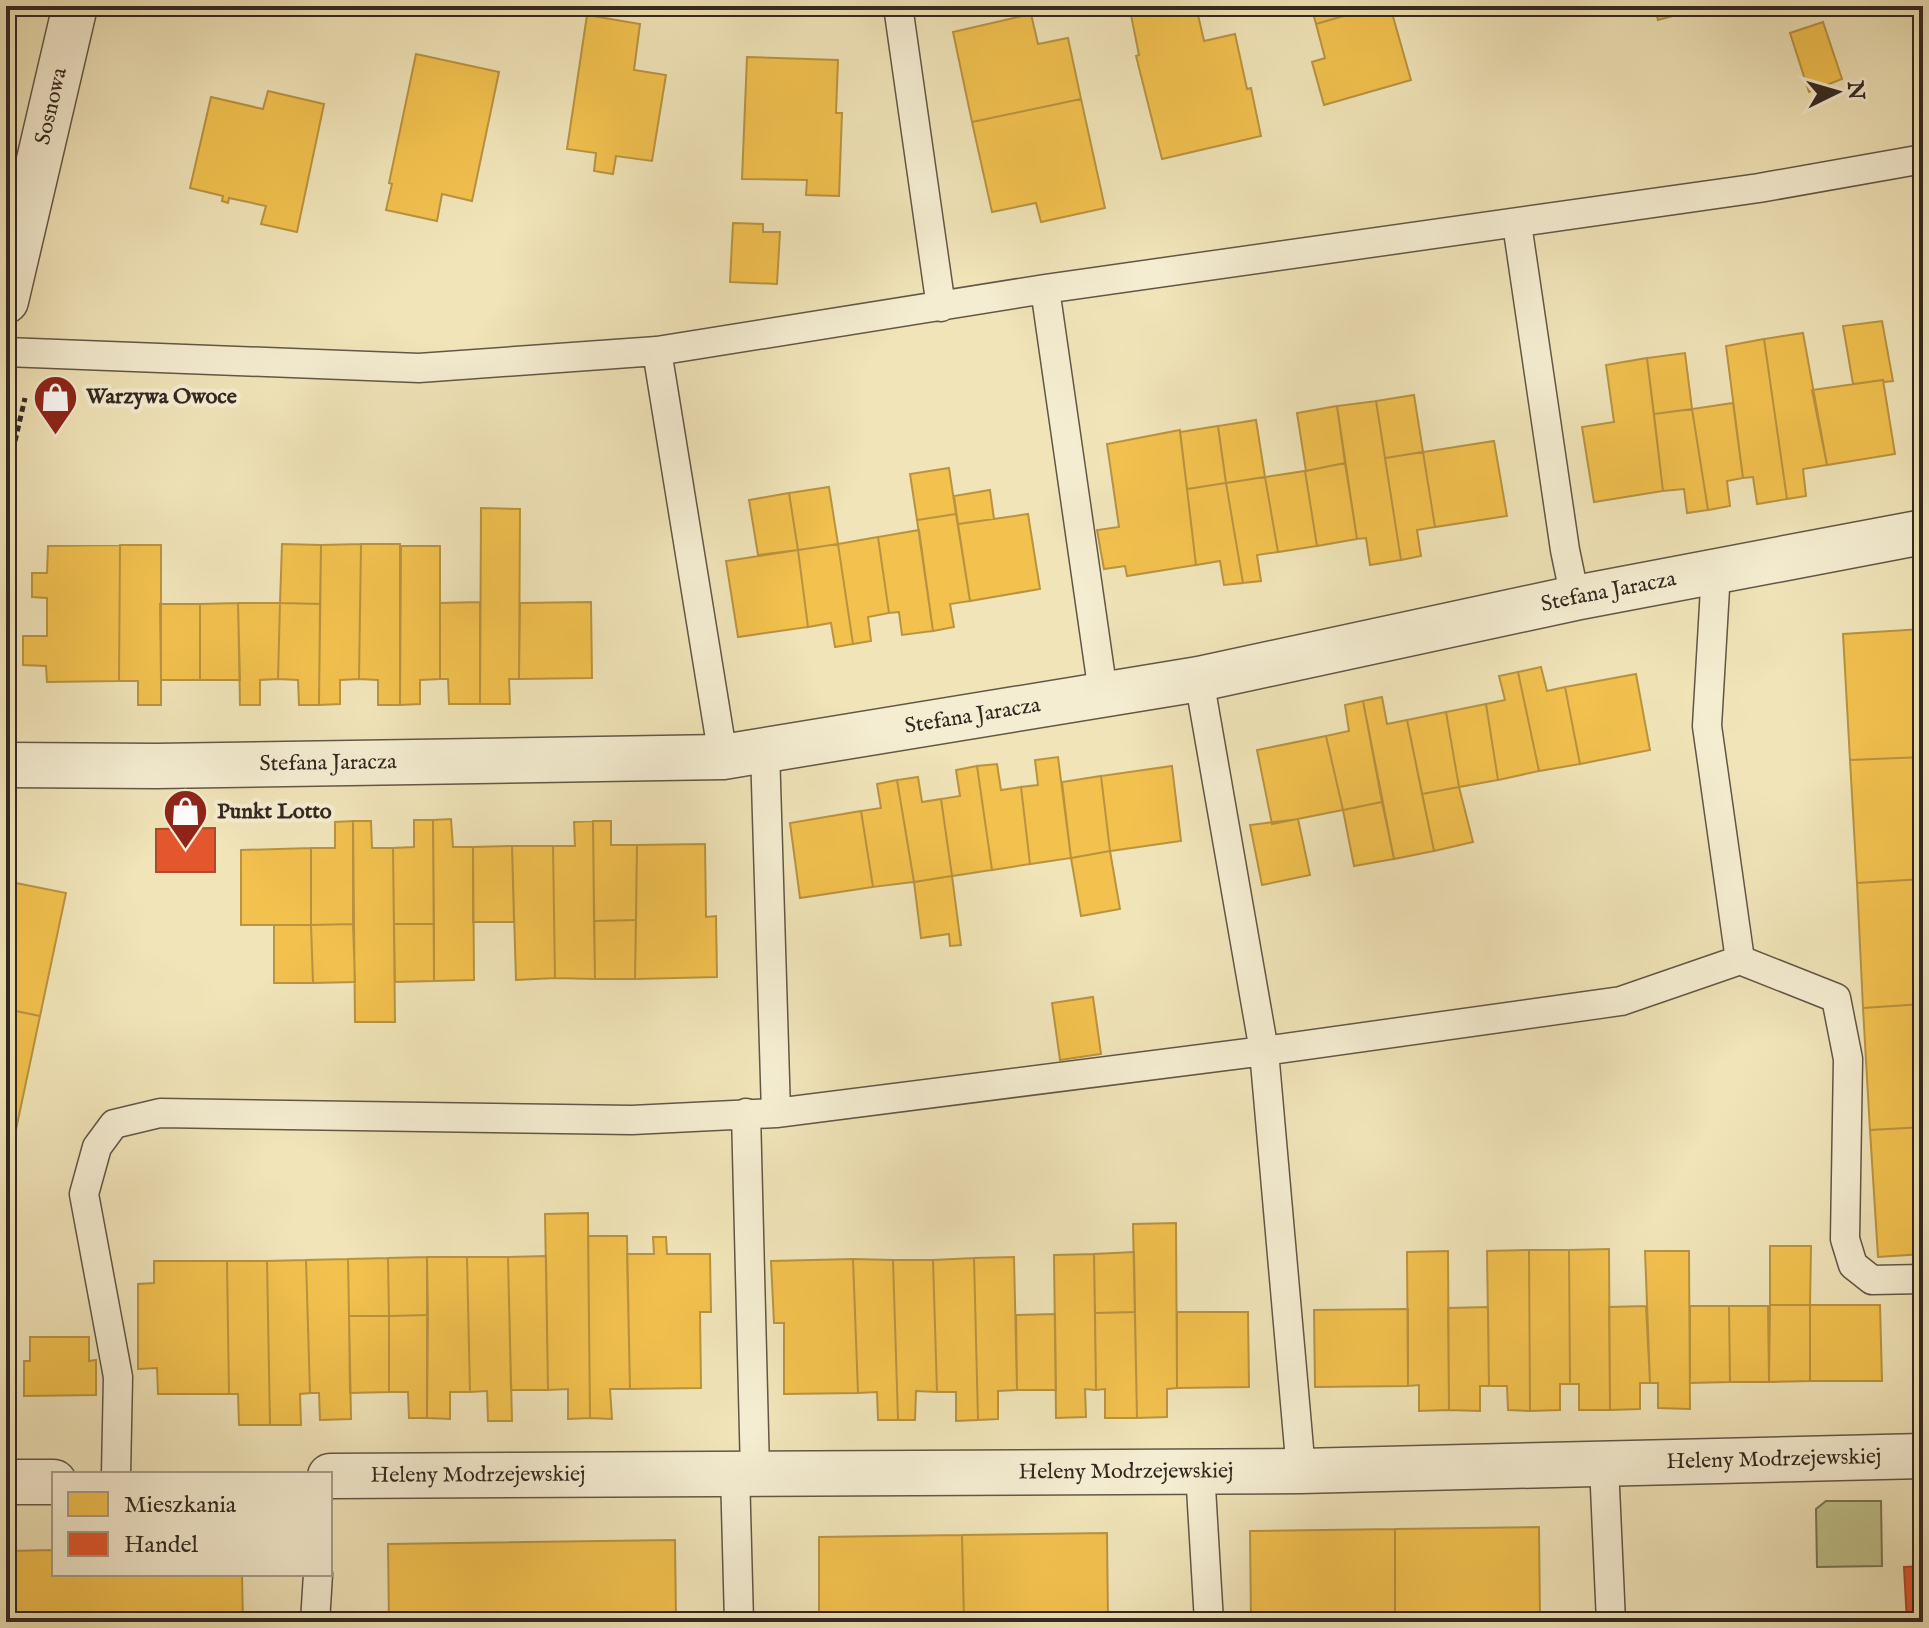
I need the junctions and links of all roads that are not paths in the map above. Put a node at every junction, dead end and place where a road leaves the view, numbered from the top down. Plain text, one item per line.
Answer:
1 (75, 6) edge
2 (898, 6) edge
3 (1923, 159) edge
4 (1517, 224) junction
5 (1045, 289) junction
6 (6, 301) edge
7 (941, 307) junction
8 (657, 351) junction
9 (6, 352) edge
10 (1923, 532) edge
11 (1716, 571) junction
12 (1575, 598) junction
13 (1199, 679) junction
14 (1103, 693) junction
15 (765, 750) junction
16 (723, 757) junction
17 (6, 765) edge
18 (1740, 960) junction
19 (1264, 1051) junction
20 (746, 1113) junction
21 (776, 1113) junction
22 (1923, 1279) edge
23 (1923, 1456) edge
24 (1604, 1465) junction
25 (1200, 1471) junction
26 (1301, 1471) junction
27 (116, 1472) edge
28 (745, 1472) junction
29 (332, 1476) edge
30 (6, 1482) edge
31 (52, 1482) edge
32 (318, 1576) edge
33 (315, 1622) edge
34 (739, 1622) edge
35 (1209, 1622) edge
36 (1611, 1622) edge

1 - 6 street, Sosnowa
2 - 7 lane
3 - 4 lane
4 - 5 lane
4 - 12 lane
5 - 7 lane
5 - 14 lane
7 - 8 lane
8 - 9 lane
8 - 16 lane
10 - 11 street, Stefana Jaracza
11 - 12 street, Stefana Jaracza
11 - 18 lane
12 - 13 street, Stefana Jaracza
13 - 14 street, Stefana Jaracza
13 - 19 lane
14 - 15 street, Stefana Jaracza
15 - 16 street, Stefana Jaracza
15 - 21 lane
16 - 17 street, Stefana Jaracza
18 - 19 lane
18 - 22 lane
19 - 21 lane
19 - 26 lane
20 - 21 lane
20 - 27 lane
20 - 28 lane
23 - 24 street, Heleny Modrzejewskiej
24 - 26 street, Heleny Modrzejewskiej
24 - 36 lane
25 - 26 street, Heleny Modrzejewskiej
25 - 28 street, Heleny Modrzejewskiej
25 - 35 lane
28 - 29 street, Heleny Modrzejewskiej
28 - 34 lane
30 - 31 street
32 - 33 lane

